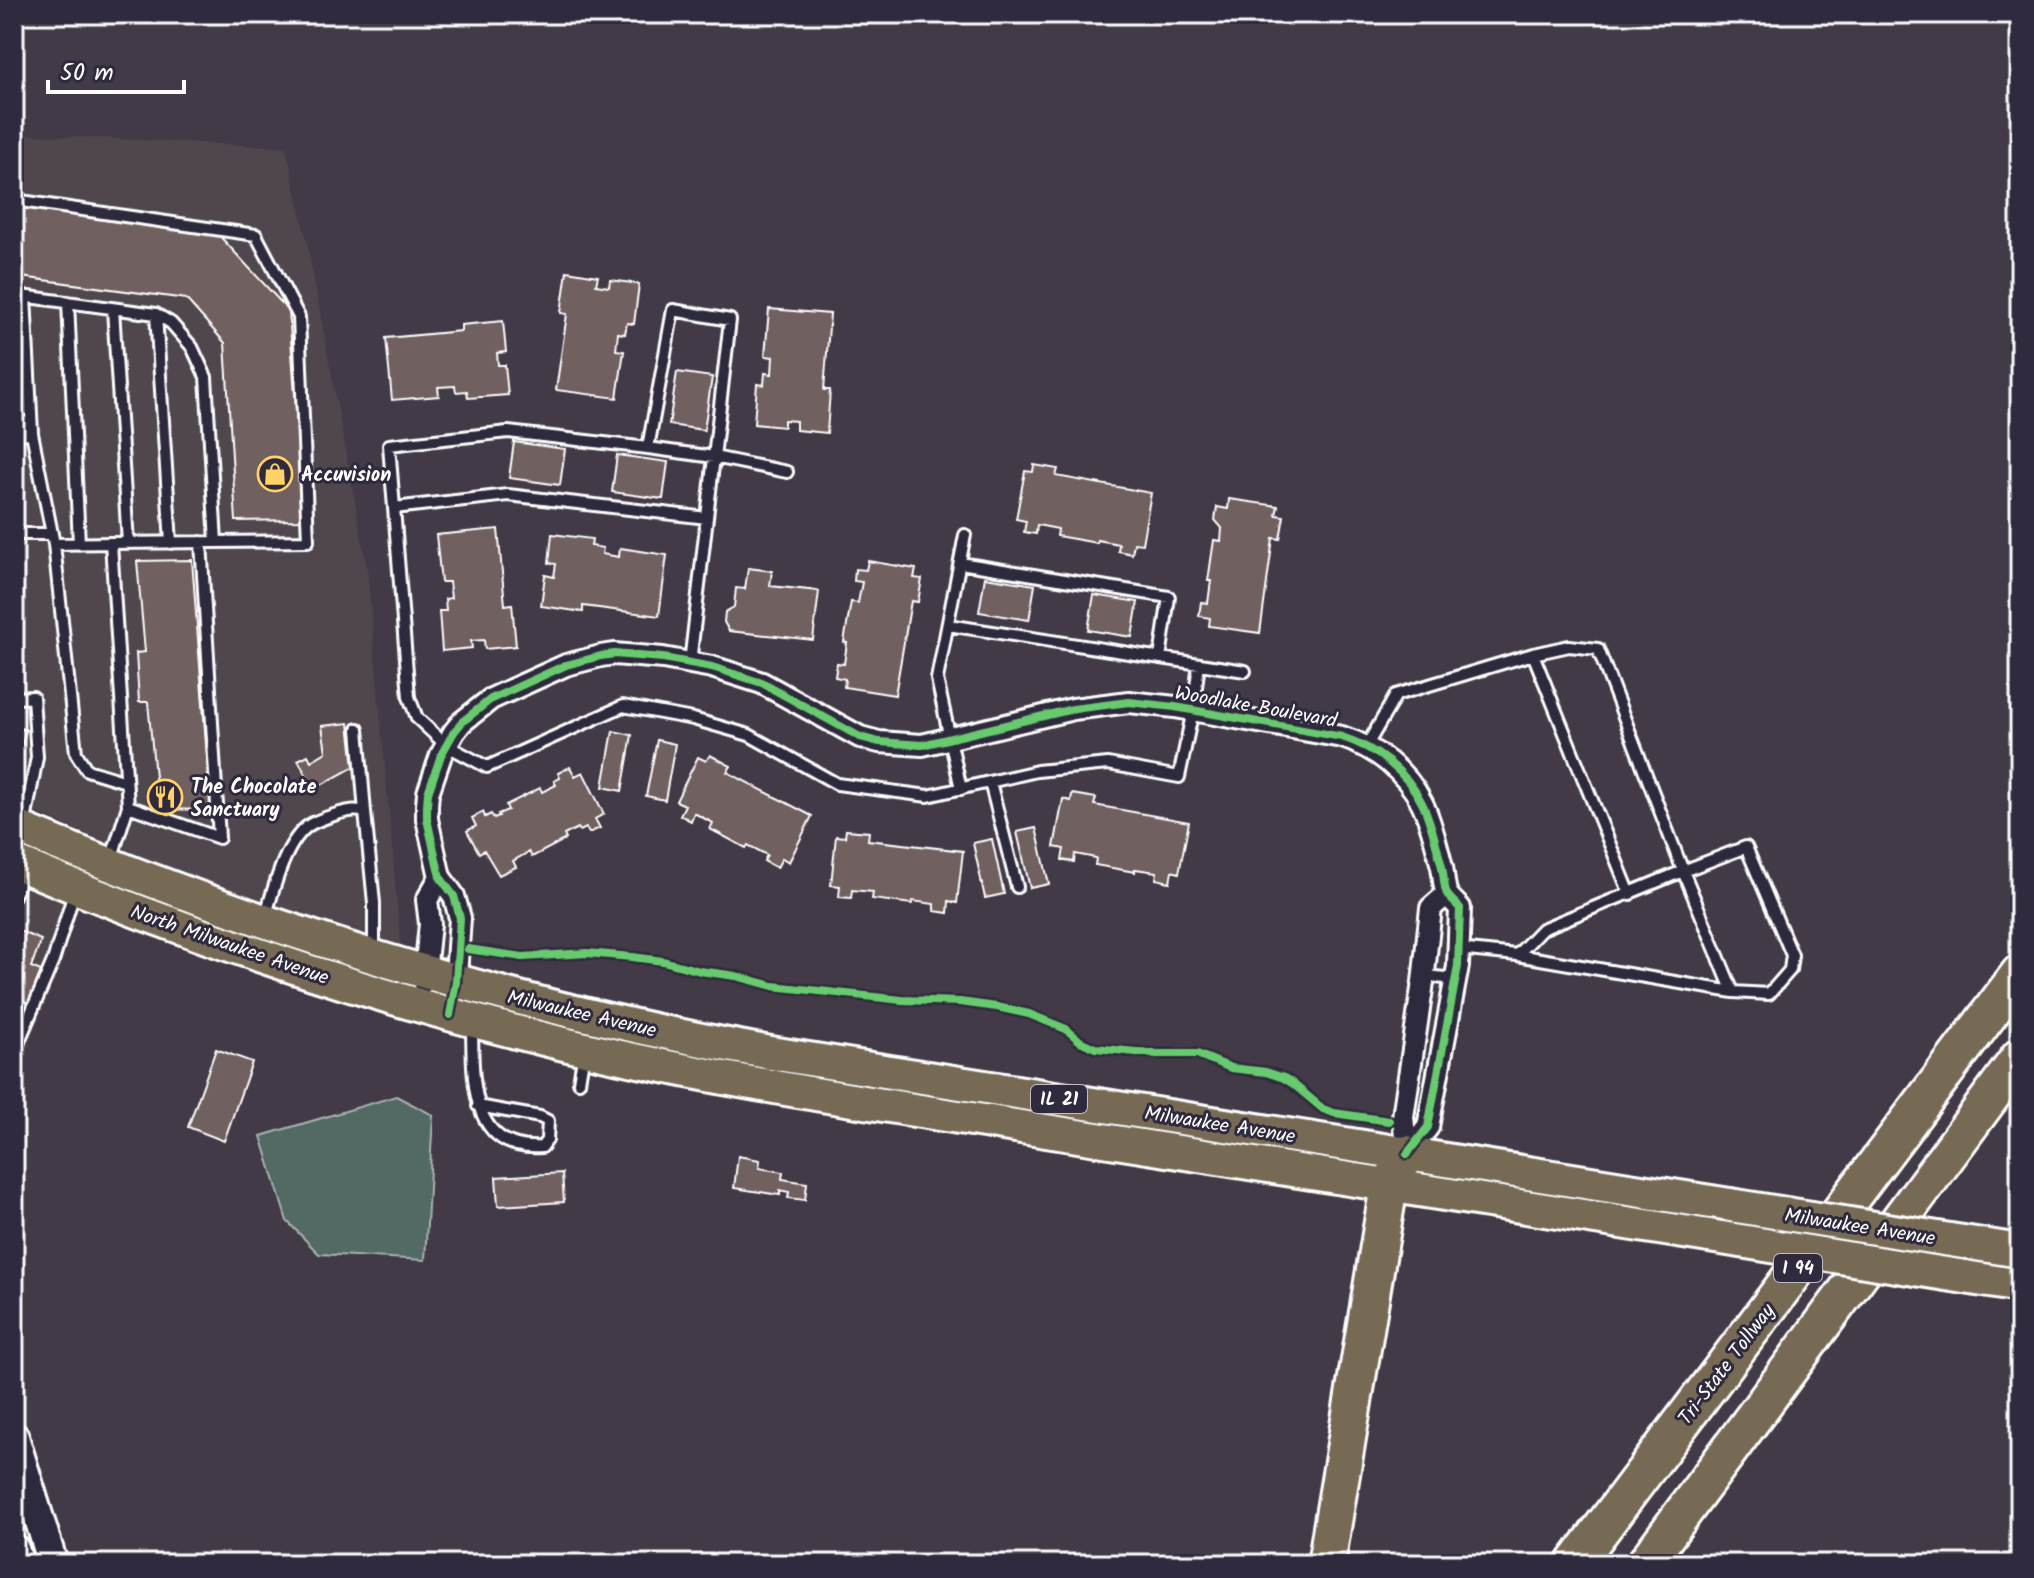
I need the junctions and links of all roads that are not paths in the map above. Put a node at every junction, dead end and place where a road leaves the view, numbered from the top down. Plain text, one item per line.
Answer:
1 (14, 200) edge
2 (19, 296) edge
3 (68, 302) junction
4 (113, 309) junction
5 (156, 314) junction
6 (14, 412) edge
7 (32, 433) junction
8 (14, 434) edge
9 (648, 448) junction
10 (714, 457) junction
11 (787, 472) dead end
12 (394, 508) junction
13 (707, 518) junction
14 (14, 534) edge
15 (965, 535) dead end
16 (53, 539) junction
17 (201, 542) junction
18 (216, 542) junction
19 (111, 543) junction
20 (128, 543) junction
21 (171, 543) junction
22 (79, 544) junction
23 (960, 563) junction
24 (948, 625) junction
25 (1533, 654) junction
26 (1160, 658) junction
27 (690, 663) junction
28 (1199, 664) junction
29 (1245, 671) dead end
30 (14, 698) edge
31 (1193, 710) junction
32 (358, 729) dead end
33 (950, 738) junction
34 (446, 745) junction
35 (1366, 747) junction
36 (126, 782) junction
37 (990, 782) junction
38 (961, 789) junction
39 (128, 806) junction
40 (365, 812) junction
41 (19, 828) edge
42 (110, 865) junction
43 (1683, 871) junction
44 (18, 875) edge
45 (440, 877) junction
46 (75, 887) junction
47 (1017, 887) dead end
48 (1447, 894) junction
49 (1630, 894) junction
50 (264, 922) junction
51 (1458, 949) junction
52 (1517, 955) junction
53 (374, 958) junction
54 (425, 973) junction
55 (2020, 973) edge
56 (1424, 976) junction
57 (1456, 979) junction
58 (456, 982) junction
59 (1733, 992) junction
60 (448, 1014) junction
61 (584, 1049) junction
62 (14, 1053) edge
63 (2020, 1057) edge
64 (579, 1082) dead end
65 (478, 1106) junction
66 (1407, 1154) junction
67 (1389, 1186) junction
68 (2020, 1251) edge
69 (2020, 1286) edge
70 (14, 1437) edge
71 (14, 1549) edge
72 (19, 1564) edge
73 (53, 1564) edge
74 (1326, 1564) edge
75 (1575, 1564) edge
76 (1645, 1564) edge

1 - 18 lane
2 - 3 lane
2 - 7 lane
3 - 4 lane
3 - 22 lane
4 - 5 lane
4 - 20 lane
5 - 18 lane
5 - 21 lane
6 - 7 lane
7 - 8 lane
7 - 16 lane
9 - 10 lane
9 - 10 lane
9 - 12 lane
10 - 11 lane
10 - 13 lane
12 - 13 lane
12 - 34 lane
13 - 27 lane
14 - 16 lane
15 - 23 lane
16 - 22 lane
16 - 36 lane
17 - 18 lane
17 - 21 lane
17 - 39 lane
19 - 20 lane
19 - 22 lane
19 - 36 lane
20 - 21 lane
23 - 24 lane
23 - 26 lane
24 - 26 lane
24 - 33 lane
25 - 35 lane
25 - 43 lane
25 - 49 lane
26 - 28 lane
27 - 33 street, Woodlake Boulevard
27 - 34 street, Woodlake Boulevard
28 - 29 lane
28 - 31 lane
30 - 41 lane
31 - 33 street, Woodlake Boulevard
31 - 35 street, Woodlake Boulevard
31 - 37 lane
32 - 40 lane
33 - 38 lane
34 - 38 lane
34 - 45 street, Woodlake Boulevard
35 - 48 street, Woodlake Boulevard
36 - 39 lane
37 - 38 lane
37 - 47 lane
39 - 42 lane
40 - 50 lane
40 - 53 lane
41 - 42 main road, North Milwaukee Avenue
42 - 50 main road, North Milwaukee Avenue
43 - 49 lane
43 - 59 lane
43 - 59 lane
44 - 46 main road, North Milwaukee Avenue
45 - 54 street, Woodlake Boulevard
45 - 58 street, Woodlake Boulevard
46 - 60 main road, North Milwaukee Avenue
46 - 62 lane
48 - 51 street, Woodlake Boulevard
48 - 56 street
49 - 52 lane
50 - 53 main road, North Milwaukee Avenue
51 - 52 lane
51 - 57 street, Woodlake Boulevard
52 - 59 lane
53 - 54 main road, North Milwaukee Avenue
54 - 58 main road, Milwaukee Avenue / IL 21
54 - 60 street, Woodlake Boulevard
55 - 75 highway, Tri-State Tollway / I 94
56 - 57 lane
56 - 66 street
57 - 66 street, Woodlake Boulevard
58 - 60 street, Woodlake Boulevard
58 - 66 main road, Milwaukee Avenue / IL 21
60 - 61 main road, Milwaukee Avenue / IL 21
60 - 65 lane
61 - 64 lane
61 - 67 main road, Milwaukee Avenue / IL 21
63 - 76 highway, I 94
65 - 65 lane
66 - 67 highway
66 - 68 main road, Milwaukee Avenue / IL 21, bridge
67 - 69 main road, Milwaukee Avenue / IL 21, bridge
67 - 74 highway
70 - 73 main road
71 - 72 main road

